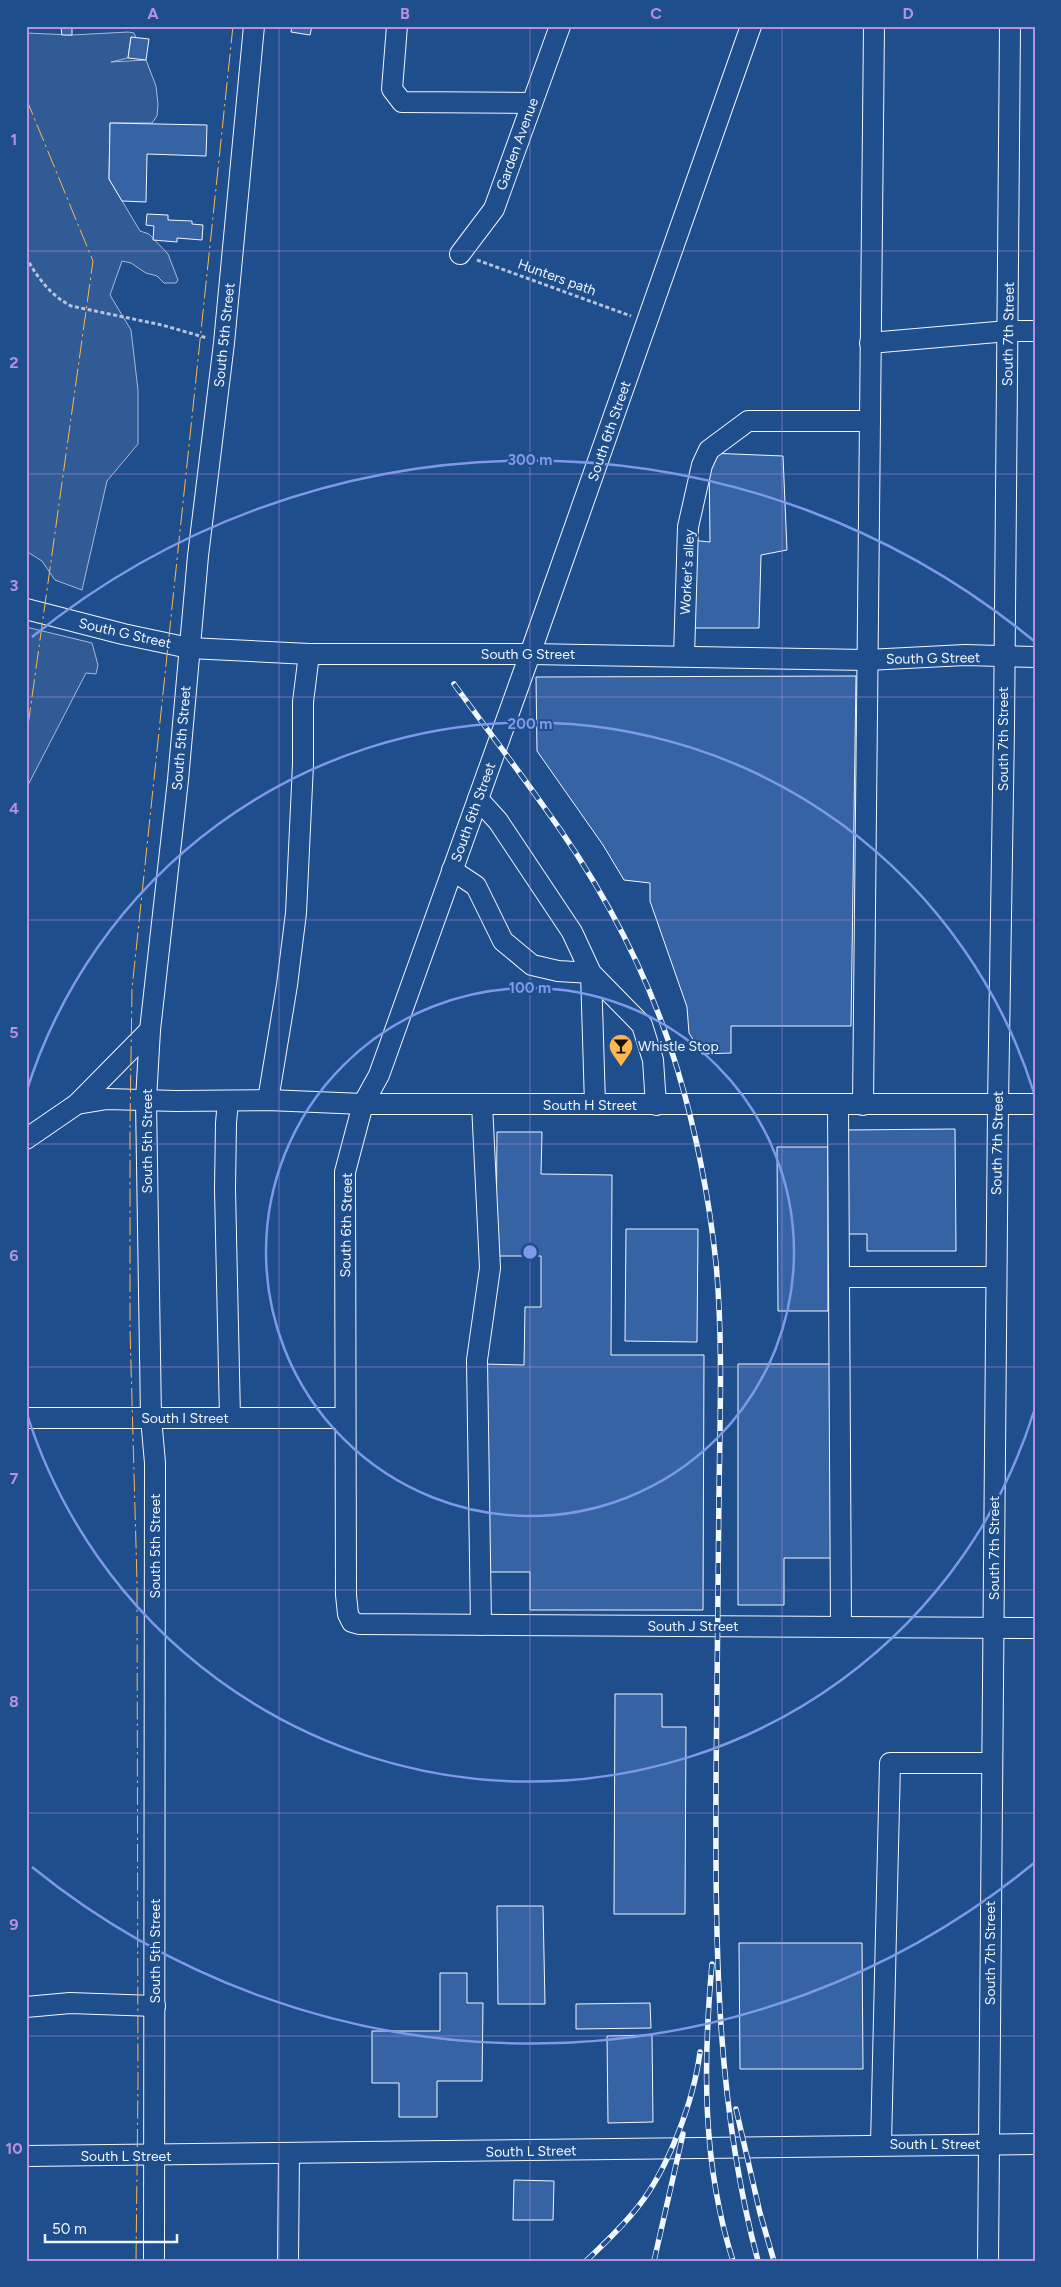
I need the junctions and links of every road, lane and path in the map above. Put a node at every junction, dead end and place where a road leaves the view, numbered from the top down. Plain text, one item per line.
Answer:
1 (254, 26) edge
2 (397, 26) edge
3 (560, 26) edge
4 (751, 26) edge
5 (874, 26) edge
6 (1010, 26) edge
7 (532, 103) junction
8 (460, 254) joint
9 (26, 257) edge
10 (647, 321) junction
11 (1008, 331) junction
12 (1035, 331) edge
13 (224, 342) junction
14 (870, 343) junction
15 (870, 421) junction
16 (26, 609) edge
17 (189, 648) junction
18 (309, 654) junction
19 (530, 654) junction
20 (684, 656) junction
21 (1004, 657) junction
22 (1035, 657) edge
23 (867, 660) junction
24 (478, 799) junction
25 (452, 870) junction
26 (591, 973) junction
27 (150, 1030) junction
28 (146, 1100) junction
29 (268, 1100) junction
30 (228, 1101) junction
31 (77, 1104) junction
32 (363, 1104) junction
33 (482, 1104) junction
34 (595, 1104) junction
35 (1035, 1104) edge
36 (656, 1105) junction
37 (838, 1105) junction
38 (863, 1105) junction
39 (998, 1105) junction
40 (26, 1139) edge
41 (839, 1277) junction
42 (996, 1278) junction
43 (26, 1418) edge
44 (151, 1418) junction
45 (230, 1418) junction
46 (345, 1418) junction
47 (352, 1622) joint
48 (481, 1625) junction
49 (841, 1627) junction
50 (993, 1628) junction
51 (1035, 1628) edge
52 (992, 1763) junction
53 (155, 2006) junction
54 (26, 2007) edge
55 (881, 2144) junction
56 (989, 2144) junction
57 (1035, 2144) edge
58 (289, 2154) junction
59 (26, 2156) edge
60 (155, 2156) junction
61 (154, 2261) edge
62 (288, 2261) edge
63 (988, 2261) edge

1 - 13 street, South 5th Street
2 - 7 street
3 - 7 street, Garden Avenue
4 - 10 street, South 6th Street
5 - 14 street
6 - 11 street, South 7th Street
7 - 8 street, Garden Avenue
8 - 10 path, Hunters path
9 - 13 path
10 - 19 street, South 6th Street
11 - 12 street
11 - 14 street
11 - 21 street, South 7th Street
13 - 17 street, South 5th Street
14 - 15 street
15 - 20 street, Worker's alley
15 - 23 street
16 - 17 street, South G Street
17 - 18 street, South G Street
17 - 27 street, South 5th Street
18 - 19 street, South G Street
18 - 29 street
19 - 20 street, South G Street
19 - 24 street, South 6th Street
20 - 23 street, South G Street
21 - 22 street, South G Street
21 - 23 street, South G Street
21 - 39 street, South 7th Street
23 - 38 street
24 - 25 street, South 6th Street
24 - 26 street
25 - 26 street
25 - 32 street, South 6th Street
26 - 34 street
26 - 36 street
27 - 28 street, South 5th Street
27 - 31 street
28 - 30 street, South H Street
28 - 31 street, South H Street
28 - 44 street, South 5th Street
29 - 30 street, South H Street
29 - 32 street, South H Street
30 - 45 street
31 - 40 street
32 - 33 street, South H Street
32 - 46 street, South 6th Street
33 - 34 street, South H Street
33 - 48 street
34 - 36 street, South H Street
35 - 39 street, South H Street
36 - 37 street, South H Street
37 - 38 street, South H Street
37 - 41 street
38 - 39 street, South H Street
39 - 42 street, South 7th Street
41 - 42 street
41 - 49 street
42 - 50 street, South 7th Street
43 - 44 street, South I Street
44 - 45 street, South I Street
44 - 53 street, South 5th Street
45 - 46 street, South I Street
46 - 47 street, South 6th Street
47 - 48 street, South J Street
48 - 49 street, South J Street
49 - 50 street, South J Street
50 - 51 street, South J Street
50 - 52 street, South 7th Street
52 - 55 street
52 - 56 street, South 7th Street
53 - 54 street
53 - 60 street, South 5th Street
55 - 56 street, South L Street
55 - 58 street, South L Street
56 - 57 street, South L Street
56 - 63 street, South 7th Street
58 - 60 street, South L Street
58 - 62 street
59 - 60 street, South L Street
60 - 61 street, South 5th Street

